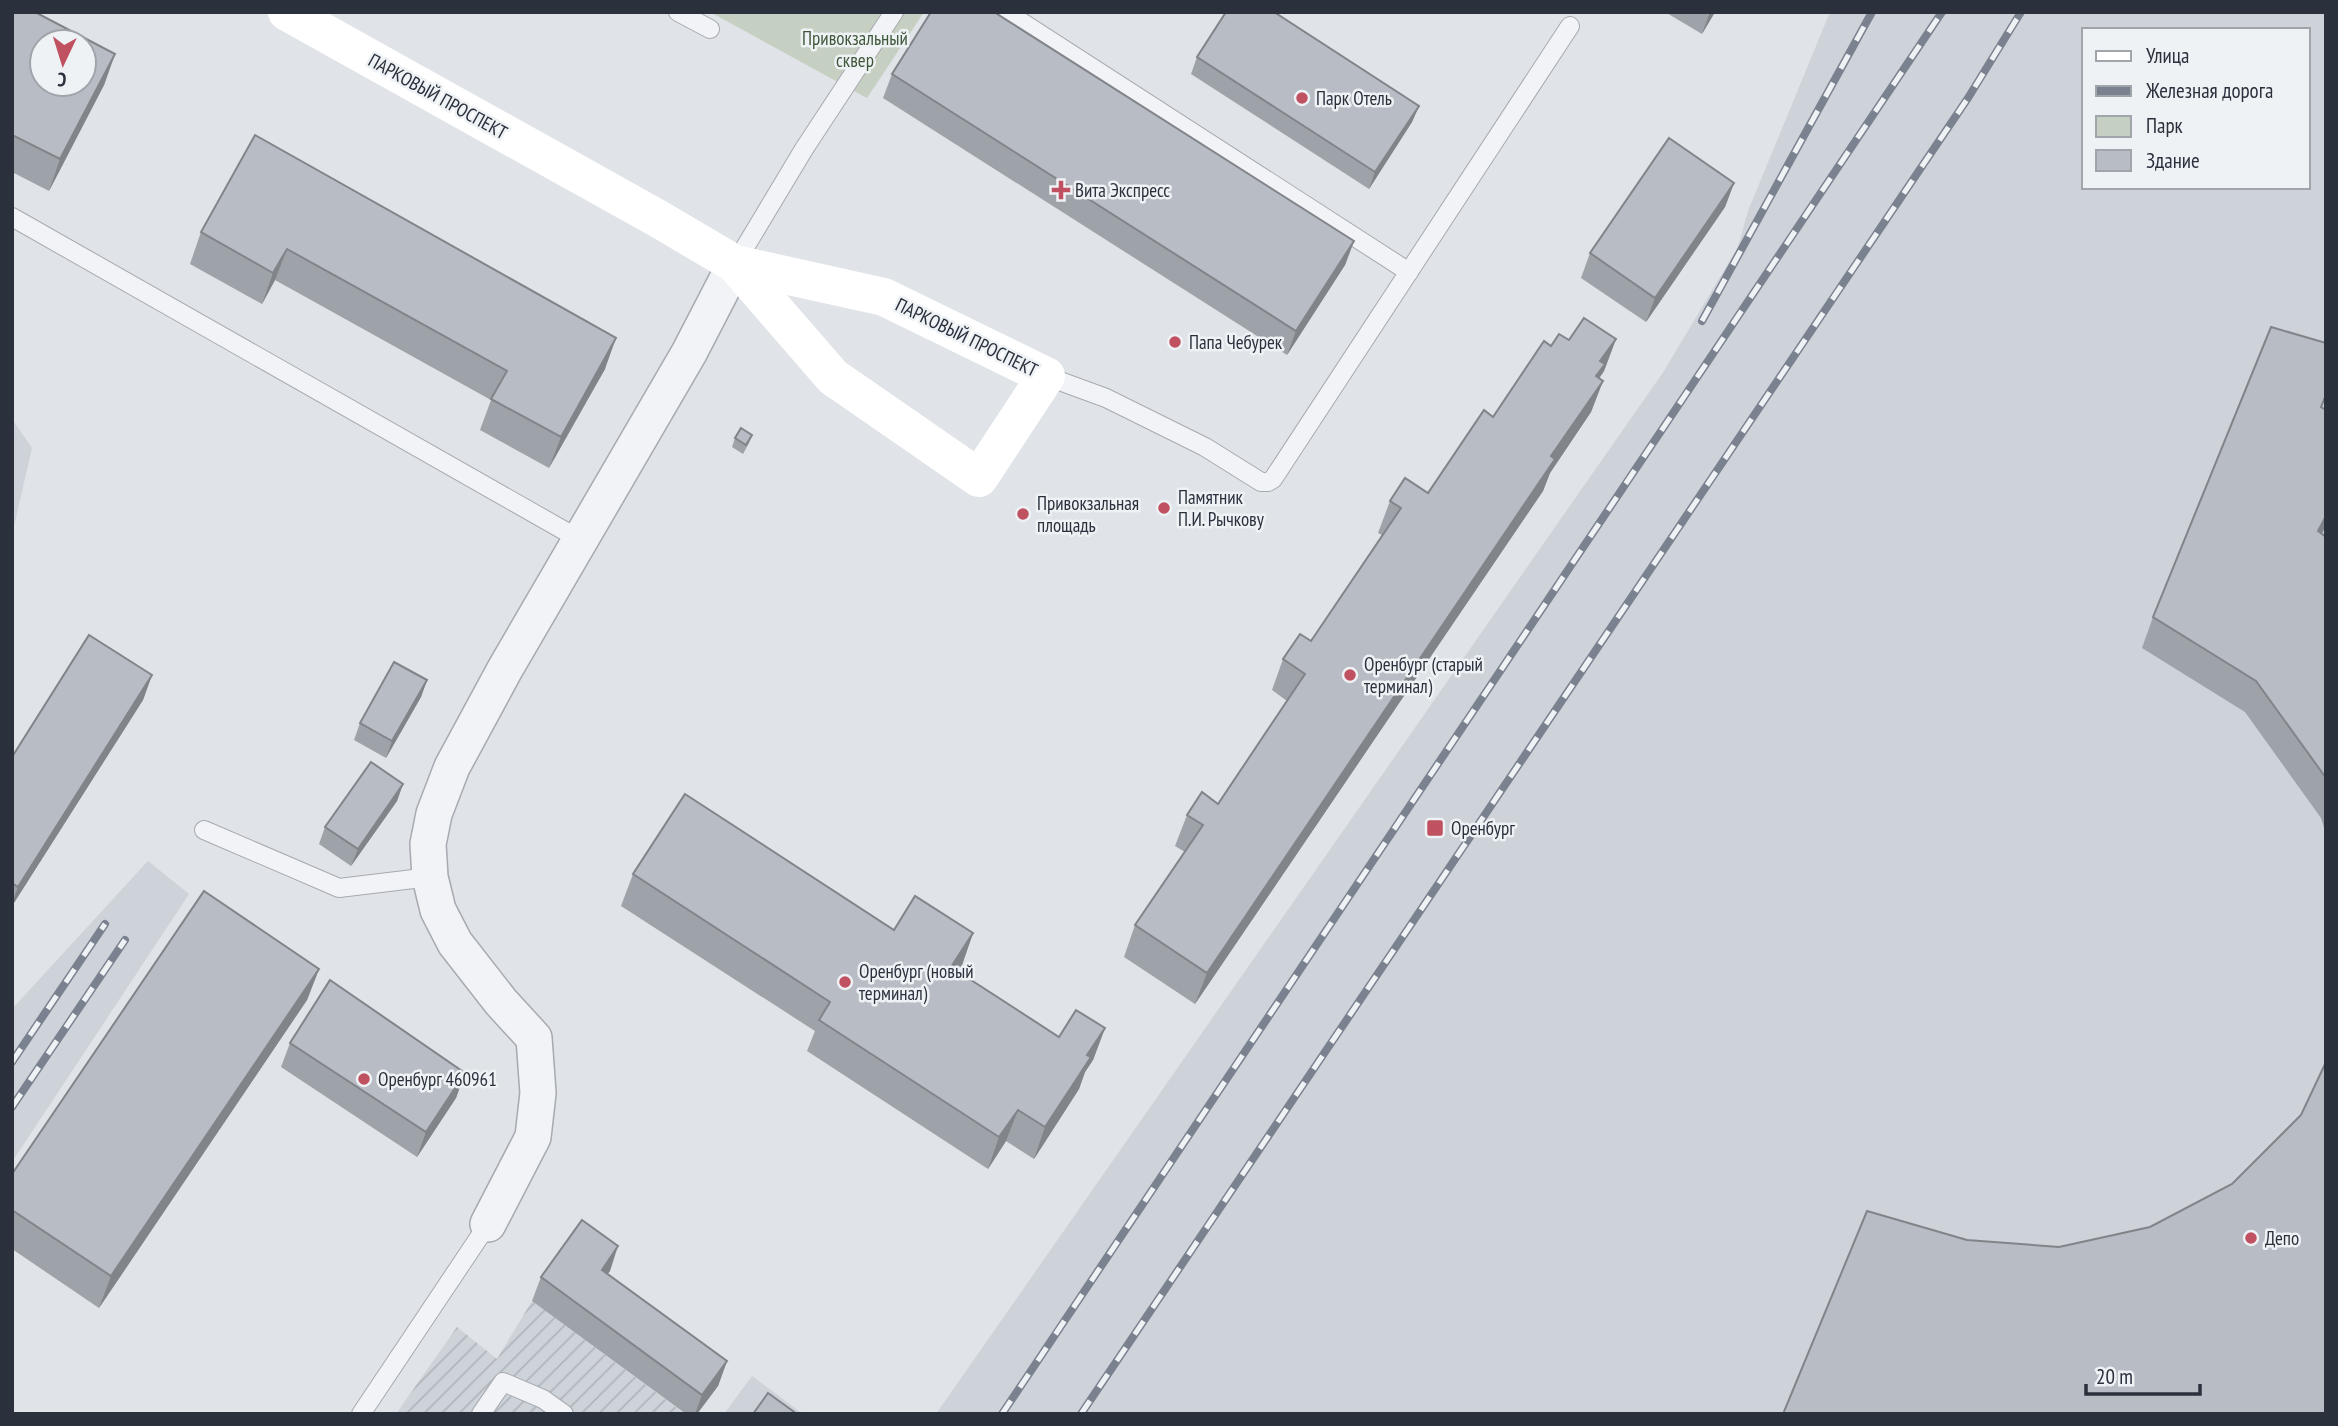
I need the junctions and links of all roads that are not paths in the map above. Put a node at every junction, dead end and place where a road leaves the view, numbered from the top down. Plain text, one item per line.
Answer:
1 (287, 12) edge
2 (678, 12) edge
3 (894, 12) edge
4 (1006, 12) edge
5 (1570, 26) dead end
6 (710, 29) dead end
7 (12, 217) edge
8 (735, 264) junction
9 (1409, 272) junction
10 (1046, 376) junction
11 (579, 539) junction
12 (204, 830) dead end
13 (430, 877) junction
14 (488, 1224) joint
15 (361, 1414) edge
16 (481, 1414) edge
17 (564, 1414) edge

1 - 8 main road, ПАРКОВЫЙ ПРОСПЕКТ
2 - 6 lane
3 - 8 lane
4 - 9 lane
5 - 9 lane
7 - 11 lane
8 - 10 main road, ПАРКОВЫЙ ПРОСПЕКТ
8 - 10 main road, ПАРКОВЫЙ ПРОСПЕКТ
8 - 11 street
9 - 10 lane
11 - 13 street
12 - 13 lane
13 - 14 street
14 - 15 lane
16 - 17 lane

